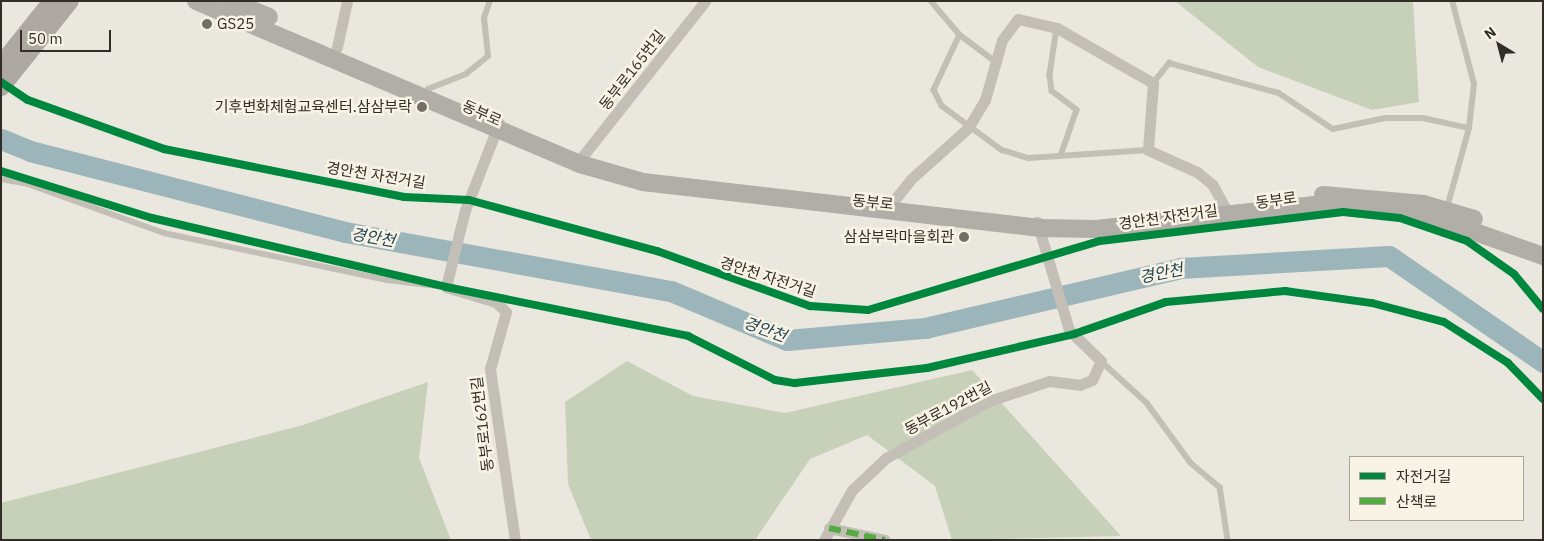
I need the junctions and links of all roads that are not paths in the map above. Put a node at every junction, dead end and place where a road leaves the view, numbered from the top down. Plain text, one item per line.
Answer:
1 (52, 1) edge
2 (70, 1) edge
3 (196, 1) edge
4 (231, 1) edge
5 (347, 1) edge
6 (490, 1) edge
7 (706, 1) edge
8 (931, 1) edge
9 (1452, 1) edge
10 (1057, 28) junction
11 (960, 36) junction
12 (337, 46) junction
13 (996, 62) junction
14 (1, 65) edge
15 (1153, 83) junction
16 (1, 87) edge
17 (428, 88) junction
18 (498, 124) junction
19 (968, 128) junction
20 (1469, 128) junction
21 (1148, 150) junction
22 (1062, 153) junction
23 (582, 157) junction
24 (1, 179) edge
25 (891, 204) junction
26 (1225, 207) junction
27 (1447, 210) junction
28 (1038, 224) junction
29 (1543, 244) edge
30 (1543, 256) edge
31 (446, 287) junction
32 (1101, 361) junction
33 (830, 528) junction
34 (515, 540) edge
35 (824, 540) edge
36 (885, 540) edge
37 (1228, 540) edge

1 - 14 highway
2 - 16 highway
3 - 18 main road
4 - 12 main road, 동부로
5 - 12 street
6 - 17 lane
7 - 23 street, 동부로165번길
8 - 11 lane
9 - 20 lane
10 - 13 street
10 - 15 street
10 - 22 lane
11 - 13 lane
11 - 19 lane
12 - 17 main road, 동부로
13 - 19 street
15 - 20 lane
15 - 21 street
17 - 18 main road, 동부로
18 - 23 main road, 동부로
18 - 28 main road
18 - 31 street
19 - 22 lane
19 - 25 street
20 - 27 lane
21 - 22 lane
21 - 26 street
23 - 25 main road, 동부로
24 - 31 lane
25 - 28 main road, 동부로
26 - 27 main road, 동부로
26 - 28 main road, 동부로
27 - 29 main road, 동부로
28 - 30 main road
28 - 32 street
31 - 34 street, 동부로162번길
32 - 33 street, 동부로192번길
32 - 37 lane
33 - 35 street, 동부로192번길
33 - 36 street

